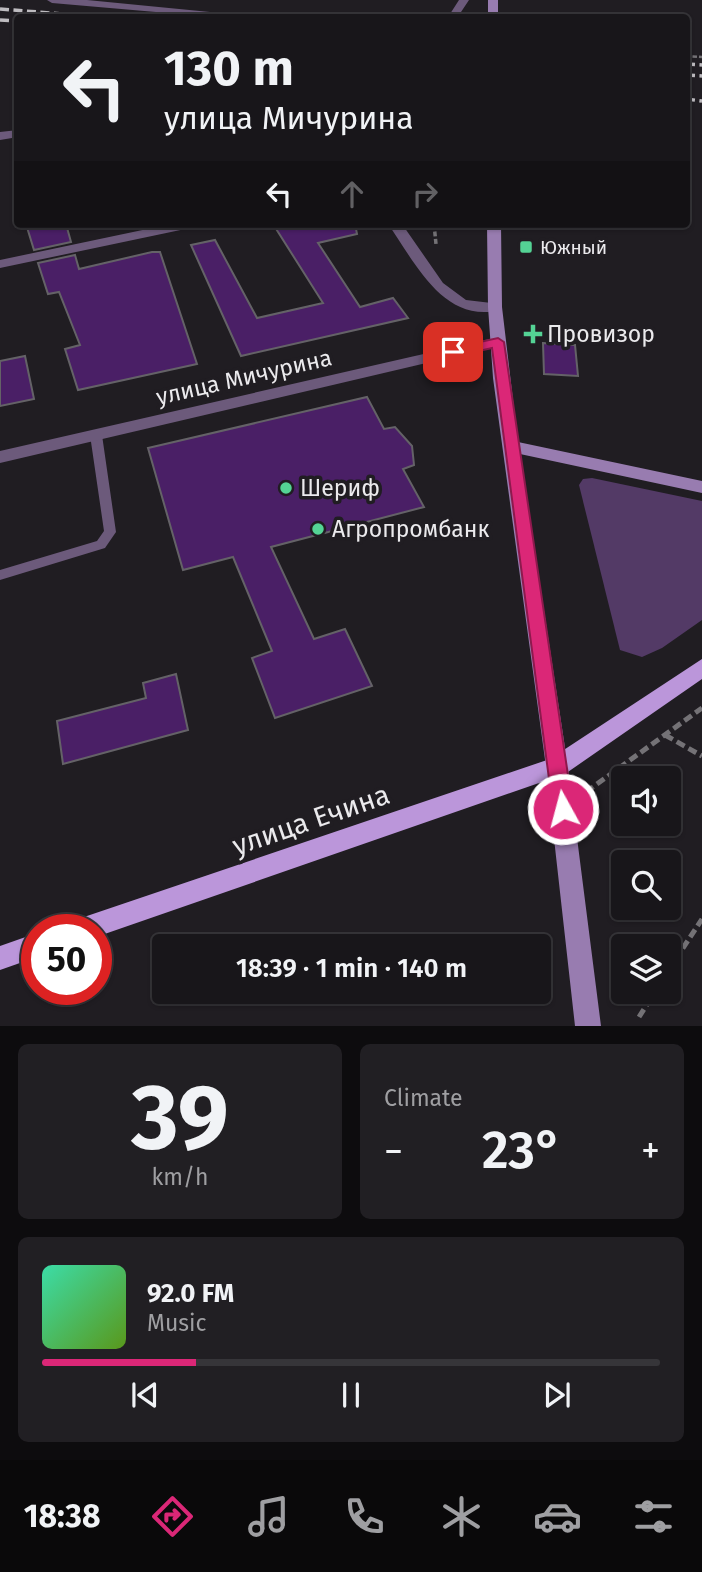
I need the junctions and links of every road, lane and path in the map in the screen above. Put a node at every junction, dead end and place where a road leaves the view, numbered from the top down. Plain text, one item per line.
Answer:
1 (52, 0) edge
2 (464, 0) edge
3 (218, 14) edge
4 (452, 14) edge
5 (171, 228) edge
6 (398, 228) edge
7 (494, 228) edge
8 (0, 264) edge
9 (495, 307) junction
10 (498, 342) junction
11 (96, 435) junction
12 (513, 447) junction
13 (0, 457) edge
14 (702, 487) edge
15 (0, 575) edge
16 (702, 668) edge
17 (702, 708) edge
18 (665, 735) junction
19 (702, 756) edge
20 (558, 767) junction
21 (563, 809) junction
22 (112, 919) edge
23 (702, 919) edge
24 (21, 951) edge
25 (681, 951) edge
26 (0, 958) edge
27 (647, 1004) edge
28 (639, 1017) dead end
29 (588, 1026) edge

1 - 3 street
2 - 4 street
5 - 8 street
6 - 9 street
7 - 9 main road
9 - 10 main road
10 - 11 street, улица Мичурина
10 - 12 main road
11 - 13 street, улица Мичурина
11 - 15 lane
12 - 14 main road
12 - 20 main road
16 - 20 main road, улица Ечина
17 - 18 path
18 - 19 path
18 - 21 path
20 - 21 main road
20 - 22 main road, улица Ечина
21 - 29 main road
23 - 25 path
24 - 26 main road
27 - 28 path

